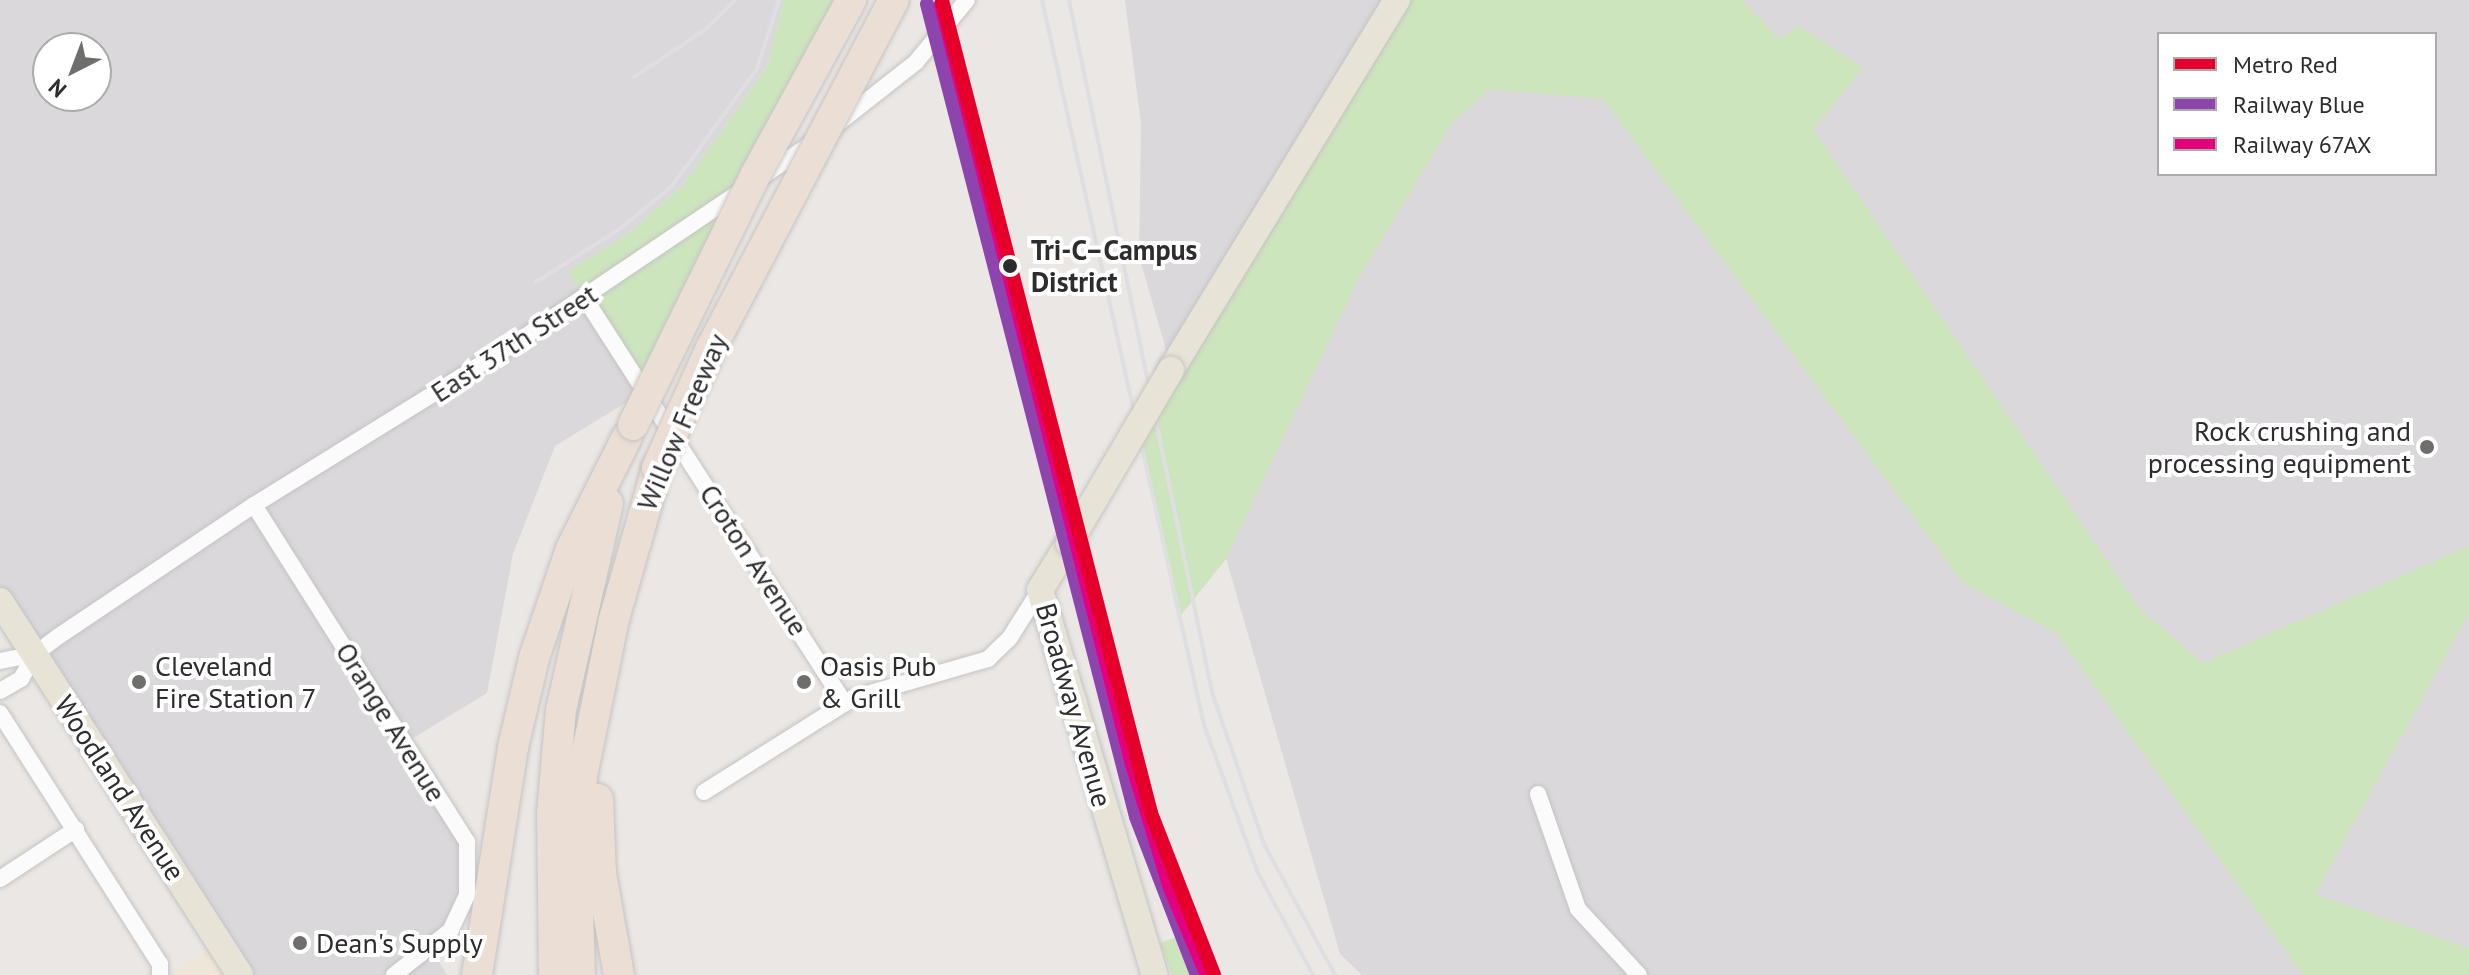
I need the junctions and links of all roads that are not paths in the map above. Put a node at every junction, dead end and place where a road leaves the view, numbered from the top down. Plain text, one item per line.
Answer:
1 (851, 0) edge
2 (894, 0) edge
3 (967, 0) edge
4 (1397, 0) edge
5 (584, 297) junction
6 (630, 431) junction
7 (254, 505) junction
8 (1040, 590) junction
9 (0, 601) edge
10 (35, 654) junction
11 (0, 661) edge
12 (603, 674) junction
13 (0, 691) edge
14 (845, 703) junction
15 (0, 713) edge
16 (704, 792) dead end
17 (1538, 794) dead end
18 (76, 829) junction
19 (0, 879) edge
20 (160, 975) edge
21 (240, 975) edge
22 (394, 975) edge
23 (477, 975) edge
24 (554, 975) edge
25 (580, 975) edge
26 (619, 975) edge
27 (1155, 975) edge
28 (1639, 975) edge

1 - 6 highway, Willow Freeway, bridge
2 - 12 highway, Willow Freeway, bridge
3 - 5 street, East 37th Street
4 - 8 main road, Broadway Avenue, bridge
5 - 7 street, East 37th Street
5 - 14 street, Croton Avenue
6 - 23 highway
6 - 24 highway, Willow Freeway
7 - 10 street, East 37th Street
7 - 22 street, Orange Avenue
8 - 14 street
8 - 27 main road, Broadway Avenue
9 - 10 main road, Woodland Avenue
10 - 11 street, East 37th Street
10 - 13 street, East 37th Street
10 - 21 main road, Woodland Avenue
12 - 25 highway, Willow Freeway
12 - 26 highway
14 - 16 street
15 - 18 street
17 - 28 street
18 - 19 street
18 - 20 street

